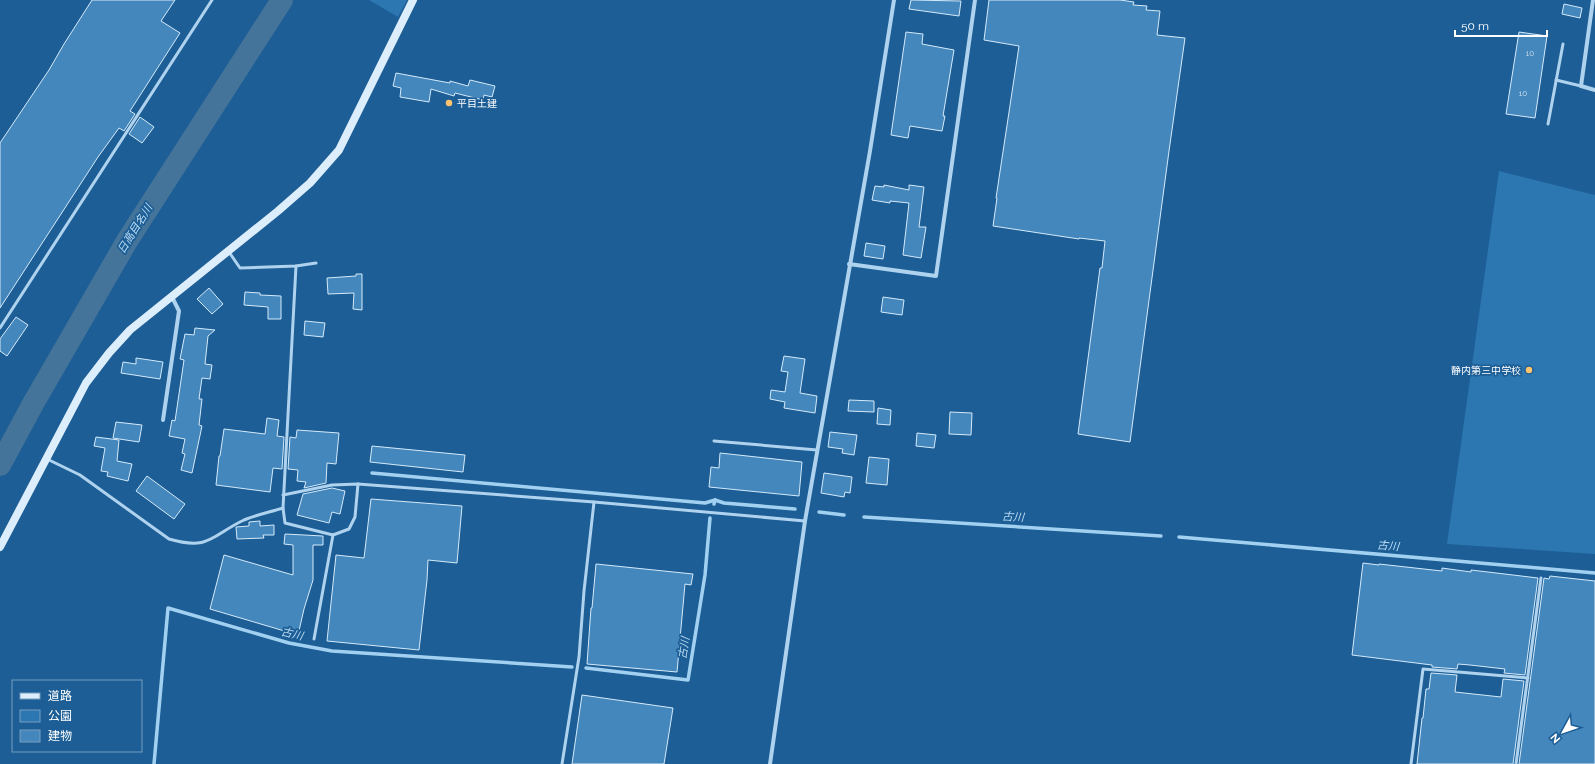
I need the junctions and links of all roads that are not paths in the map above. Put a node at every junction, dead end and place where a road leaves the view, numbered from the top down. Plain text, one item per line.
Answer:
1 (212, 0) edge
2 (413, 0) edge
3 (894, 0) edge
4 (975, 0) edge
5 (1593, 0) edge
6 (1563, 44) dead end
7 (1556, 80) junction
8 (1581, 86) junction
9 (1595, 90) edge
10 (1548, 124) dead end
11 (228, 251) junction
12 (316, 263) dead end
13 (849, 264) junction
14 (296, 266) junction
15 (172, 297) junction
16 (0, 328) edge
17 (163, 420) dead end
18 (714, 441) dead end
19 (817, 450) junction
20 (47, 459) junction
21 (358, 484) junction
22 (283, 495) junction
23 (594, 502) junction
24 (283, 508) junction
25 (805, 520) junction
26 (333, 535) junction
27 (0, 547) edge
28 (1541, 578) dead end
29 (314, 639) dead end
30 (1528, 678) junction
31 (562, 764) edge
32 (770, 764) edge
33 (1411, 764) edge
34 (1516, 764) edge

1 - 16 lane
2 - 11 street
3 - 13 street
4 - 13 street
5 - 8 street
6 - 7 lane
7 - 8 lane
7 - 10 lane
8 - 9 street
11 - 14 lane
11 - 15 street
12 - 14 lane
13 - 19 street
14 - 22 lane
15 - 17 street
15 - 20 street
18 - 19 lane
19 - 25 street
20 - 24 lane
20 - 27 street
21 - 22 lane
21 - 23 lane
21 - 26 lane
22 - 24 lane
23 - 25 lane
23 - 31 lane
24 - 26 lane
25 - 32 street
26 - 29 lane
28 - 30 lane
30 - 33 lane
30 - 34 lane

